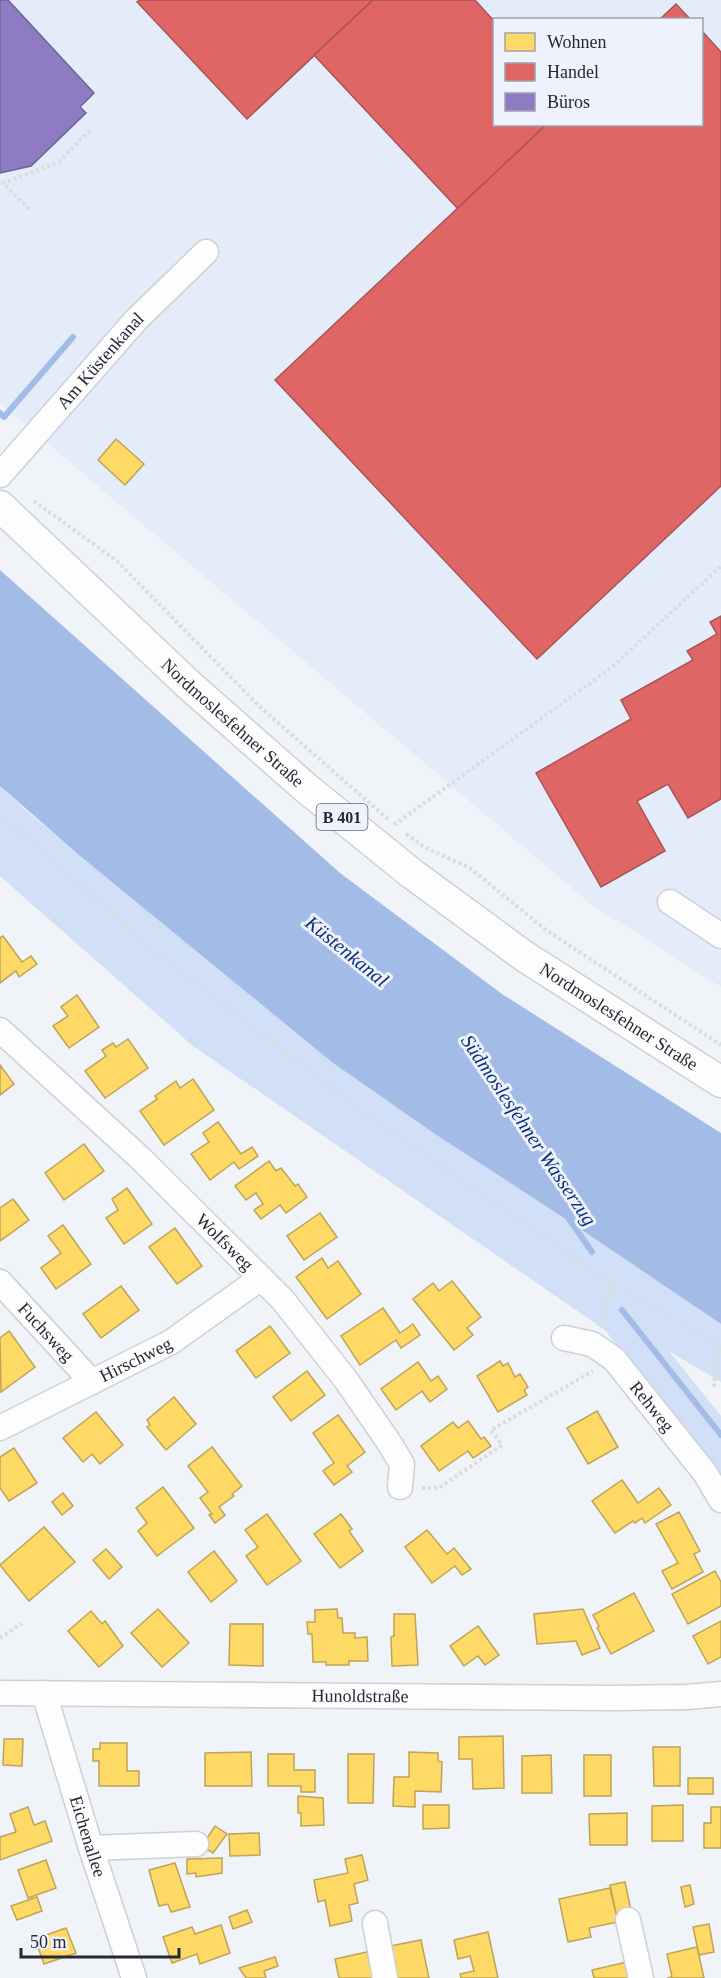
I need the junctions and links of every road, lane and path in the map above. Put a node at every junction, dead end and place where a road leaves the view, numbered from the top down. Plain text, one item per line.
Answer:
1 (90, 130) dead end
2 (29, 209) dead end
3 (207, 252) dead end
4 (0, 475) edge
5 (0, 506) edge
6 (721, 566) edge
7 (0, 814) edge
8 (394, 825) junction
9 (670, 902) dead end
10 (721, 936) edge
11 (0, 1030) edge
12 (721, 1045) edge
13 (721, 1082) edge
14 (261, 1278) junction
15 (0, 1282) edge
16 (613, 1284) junction
17 (564, 1338) dead end
18 (592, 1344) junction
19 (721, 1347) edge
20 (614, 1359) junction
21 (92, 1382) junction
22 (714, 1387) dead end
23 (0, 1428) edge
24 (400, 1487) joint
25 (721, 1500) edge
26 (22, 1623) dead end
27 (0, 1638) edge
28 (0, 1693) edge
29 (44, 1693) junction
30 (721, 1694) edge
31 (196, 1844) dead end
32 (91, 1848) junction
33 (628, 1920) dead end
34 (375, 1923) dead end
35 (134, 1978) edge
36 (386, 1978) edge
37 (641, 1978) edge

1 - 2 path
3 - 4 street, Am Küstenkanal
4 - 8 path
5 - 13 main road, Nordmoslesfehner Straße / B 401
6 - 8 path
7 - 16 path
8 - 12 path
9 - 10 street
11 - 14 street, Wolfsweg
14 - 21 street, Hirschweg
14 - 24 street, Wolfsweg
15 - 21 street, Fuchsweg
16 - 18 path
16 - 19 path
17 - 18 street, Rehweg
18 - 20 street, Rehweg
19 - 22 path
20 - 24 path
20 - 25 street, Rehweg
21 - 23 street, Hirschweg
26 - 27 path
28 - 29 street, Hunoldstraße
29 - 30 street, Hunoldstraße
29 - 32 street, Eichenallee
31 - 32 street
32 - 35 street, Eichenallee
33 - 37 street
34 - 36 street

